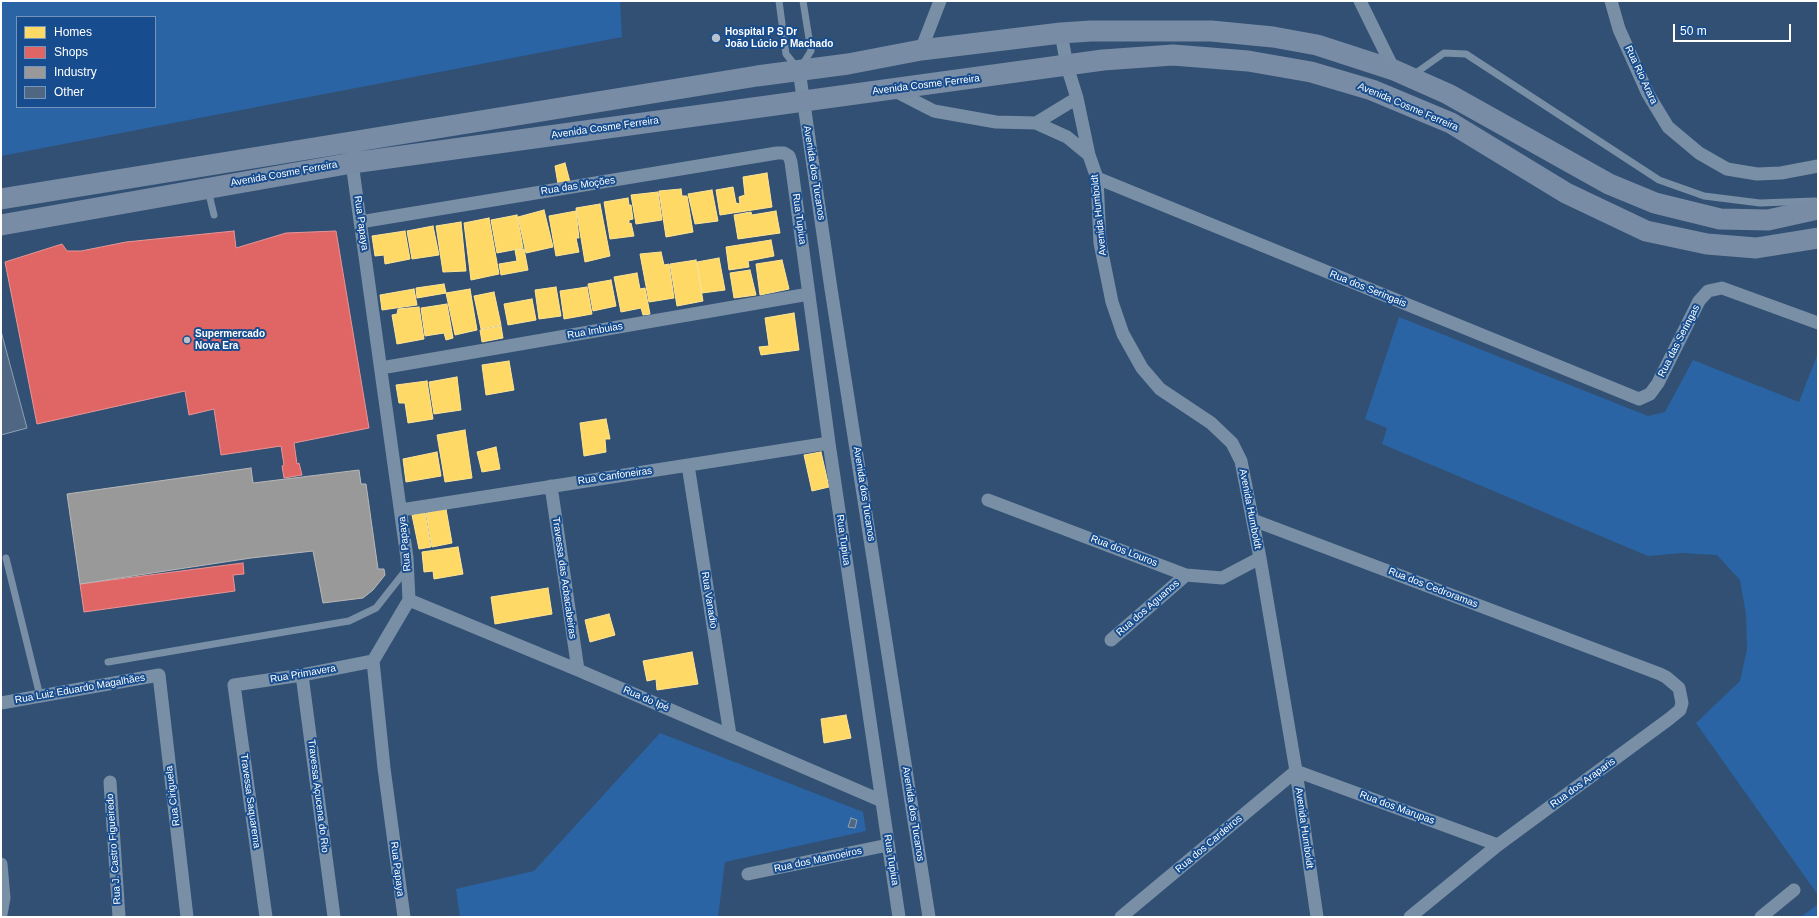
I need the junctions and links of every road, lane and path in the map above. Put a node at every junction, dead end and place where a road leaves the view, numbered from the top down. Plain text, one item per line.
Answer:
1 (779, 1) edge
2 (803, 1) edge
3 (940, 1) edge
4 (1360, 1) edge
5 (1611, 1) edge
6 (1061, 33) junction
7 (921, 50) junction
8 (1067, 66) junction
9 (800, 70) junction
10 (1402, 74) junction
11 (893, 90) junction
12 (1077, 98) junction
13 (803, 101) junction
14 (1036, 124) junction
15 (1090, 155) junction
16 (791, 162) joint
17 (352, 163) junction
18 (1818, 166) edge
19 (1097, 178) junction
20 (207, 187) junction
21 (1, 199) edge
22 (1818, 201) edge
23 (1818, 209) edge
24 (214, 215) dead end
25 (360, 222) junction
26 (1, 225) edge
27 (1818, 238) edge
28 (809, 294) junction
29 (1818, 323) edge
30 (381, 368) junction
31 (1639, 399) joint
32 (829, 443) junction
33 (688, 465) junction
34 (551, 486) junction
35 (988, 500) dead end
36 (401, 510) junction
37 (1253, 520) junction
38 (6, 558) dead end
39 (1260, 558) junction
40 (408, 568) junction
41 (1186, 575) junction
42 (409, 600) junction
43 (1111, 640) dead end
44 (1612, 656) joint
45 (373, 661) junction
46 (108, 662) dead end
47 (578, 670) junction
48 (159, 675) joint
49 (302, 675) junction
50 (234, 685) joint
51 (40, 696) junction
52 (1, 703) edge
53 (730, 735) junction
54 (1296, 771) junction
55 (110, 782) dead end
56 (882, 801) junction
57 (888, 845) junction
58 (1498, 845) junction
59 (1, 864) edge
60 (748, 874) dead end
61 (1794, 890) dead end
62 (1, 914) edge
63 (119, 917) edge
64 (187, 917) edge
65 (266, 917) edge
66 (334, 917) edge
67 (404, 917) edge
68 (899, 917) edge
69 (929, 917) edge
70 (1121, 917) edge
71 (1317, 917) edge
72 (1410, 917) edge
73 (1761, 917) edge

1 - 9 lane
2 - 9 lane
3 - 7 street
4 - 10 street
5 - 18 street, Rua Rio Arara
6 - 7 main road, Avenida Cosme Ferreira
6 - 8 street, Avenida Humboldt
6 - 10 main road, Avenida Cosme Ferreira
7 - 9 main road, Avenida Cosme Ferreira
8 - 11 main road, Avenida Cosme Ferreira
8 - 12 street, Avenida Humboldt
8 - 27 main road, Avenida Cosme Ferreira
9 - 13 street, Avenida dos Tucanos
9 - 21 main road, Avenida Cosme Ferreira
10 - 22 lane
10 - 23 main road, Avenida Cosme Ferreira
11 - 13 main road, Avenida Cosme Ferreira
11 - 14 street
12 - 14 street
12 - 15 street, Avenida Humboldt
13 - 17 main road, Avenida Cosme Ferreira
13 - 69 street, Avenida dos Tucanos
14 - 15 street
15 - 19 street, Avenida Humboldt
16 - 25 street, Rua das Moções
16 - 28 street, Rua Tupiua
17 - 20 main road, Avenida Cosme Ferreira
17 - 25 street, Rua Papaya
19 - 31 street, Rua dos Seringais
19 - 37 street, Avenida Humboldt
20 - 24 lane
20 - 26 main road, Avenida Cosme Ferreira
25 - 30 street, Rua Papaya
28 - 30 street, Rua Imbuias
28 - 32 street, Rua Tupiua
29 - 31 street, Rua das Seringas
30 - 36 street, Rua Papaya
32 - 33 street, Rua Canfoneiras
32 - 56 street, Rua Tupiua
33 - 34 street, Rua Canfoneiras
33 - 53 street, Rua Vanadio
34 - 36 street, Rua Canfoneiras
34 - 47 street, Travessa das Acbacabeiras
35 - 41 street, Rua dos Louros
36 - 40 street, Rua Papaya
37 - 39 street, Avenida Humboldt
37 - 44 street, Rua dos Cedroramas
38 - 51 lane
39 - 41 street, Rua dos Louros
39 - 54 street, Avenida Humboldt
40 - 42 street, Rua Papaya
40 - 46 lane
41 - 43 street, Rua dos Aguanos
42 - 45 street
42 - 47 street, Rua do Ipé
44 - 58 street, Rua dos Araparis
45 - 49 street, Rua Primavera
45 - 67 street, Rua Papaya
47 - 53 street, Rua do Ipé
48 - 51 street, Rua Luiz Eduardo Magalhães
48 - 64 street, Rua Ciriguela
49 - 50 street, Rua Primavera
49 - 66 street, Travessa Açucena do Rio
50 - 65 street, Travessa Saquarema
51 - 52 street, Rua Luiz Eduardo Magalhães
53 - 56 street, Rua do Ipé
54 - 58 street, Rua dos Marupas
54 - 70 street, Rua dos Cardeiros
54 - 71 street, Avenida Humboldt
55 - 63 street, Rua J. Castro Figueiredo
56 - 57 street, Rua Tupiua
57 - 60 street, Rua dos Mamoeiros
57 - 68 street, Rua Tupiua
58 - 72 street, Rua dos Araparis
59 - 62 street
61 - 73 street

